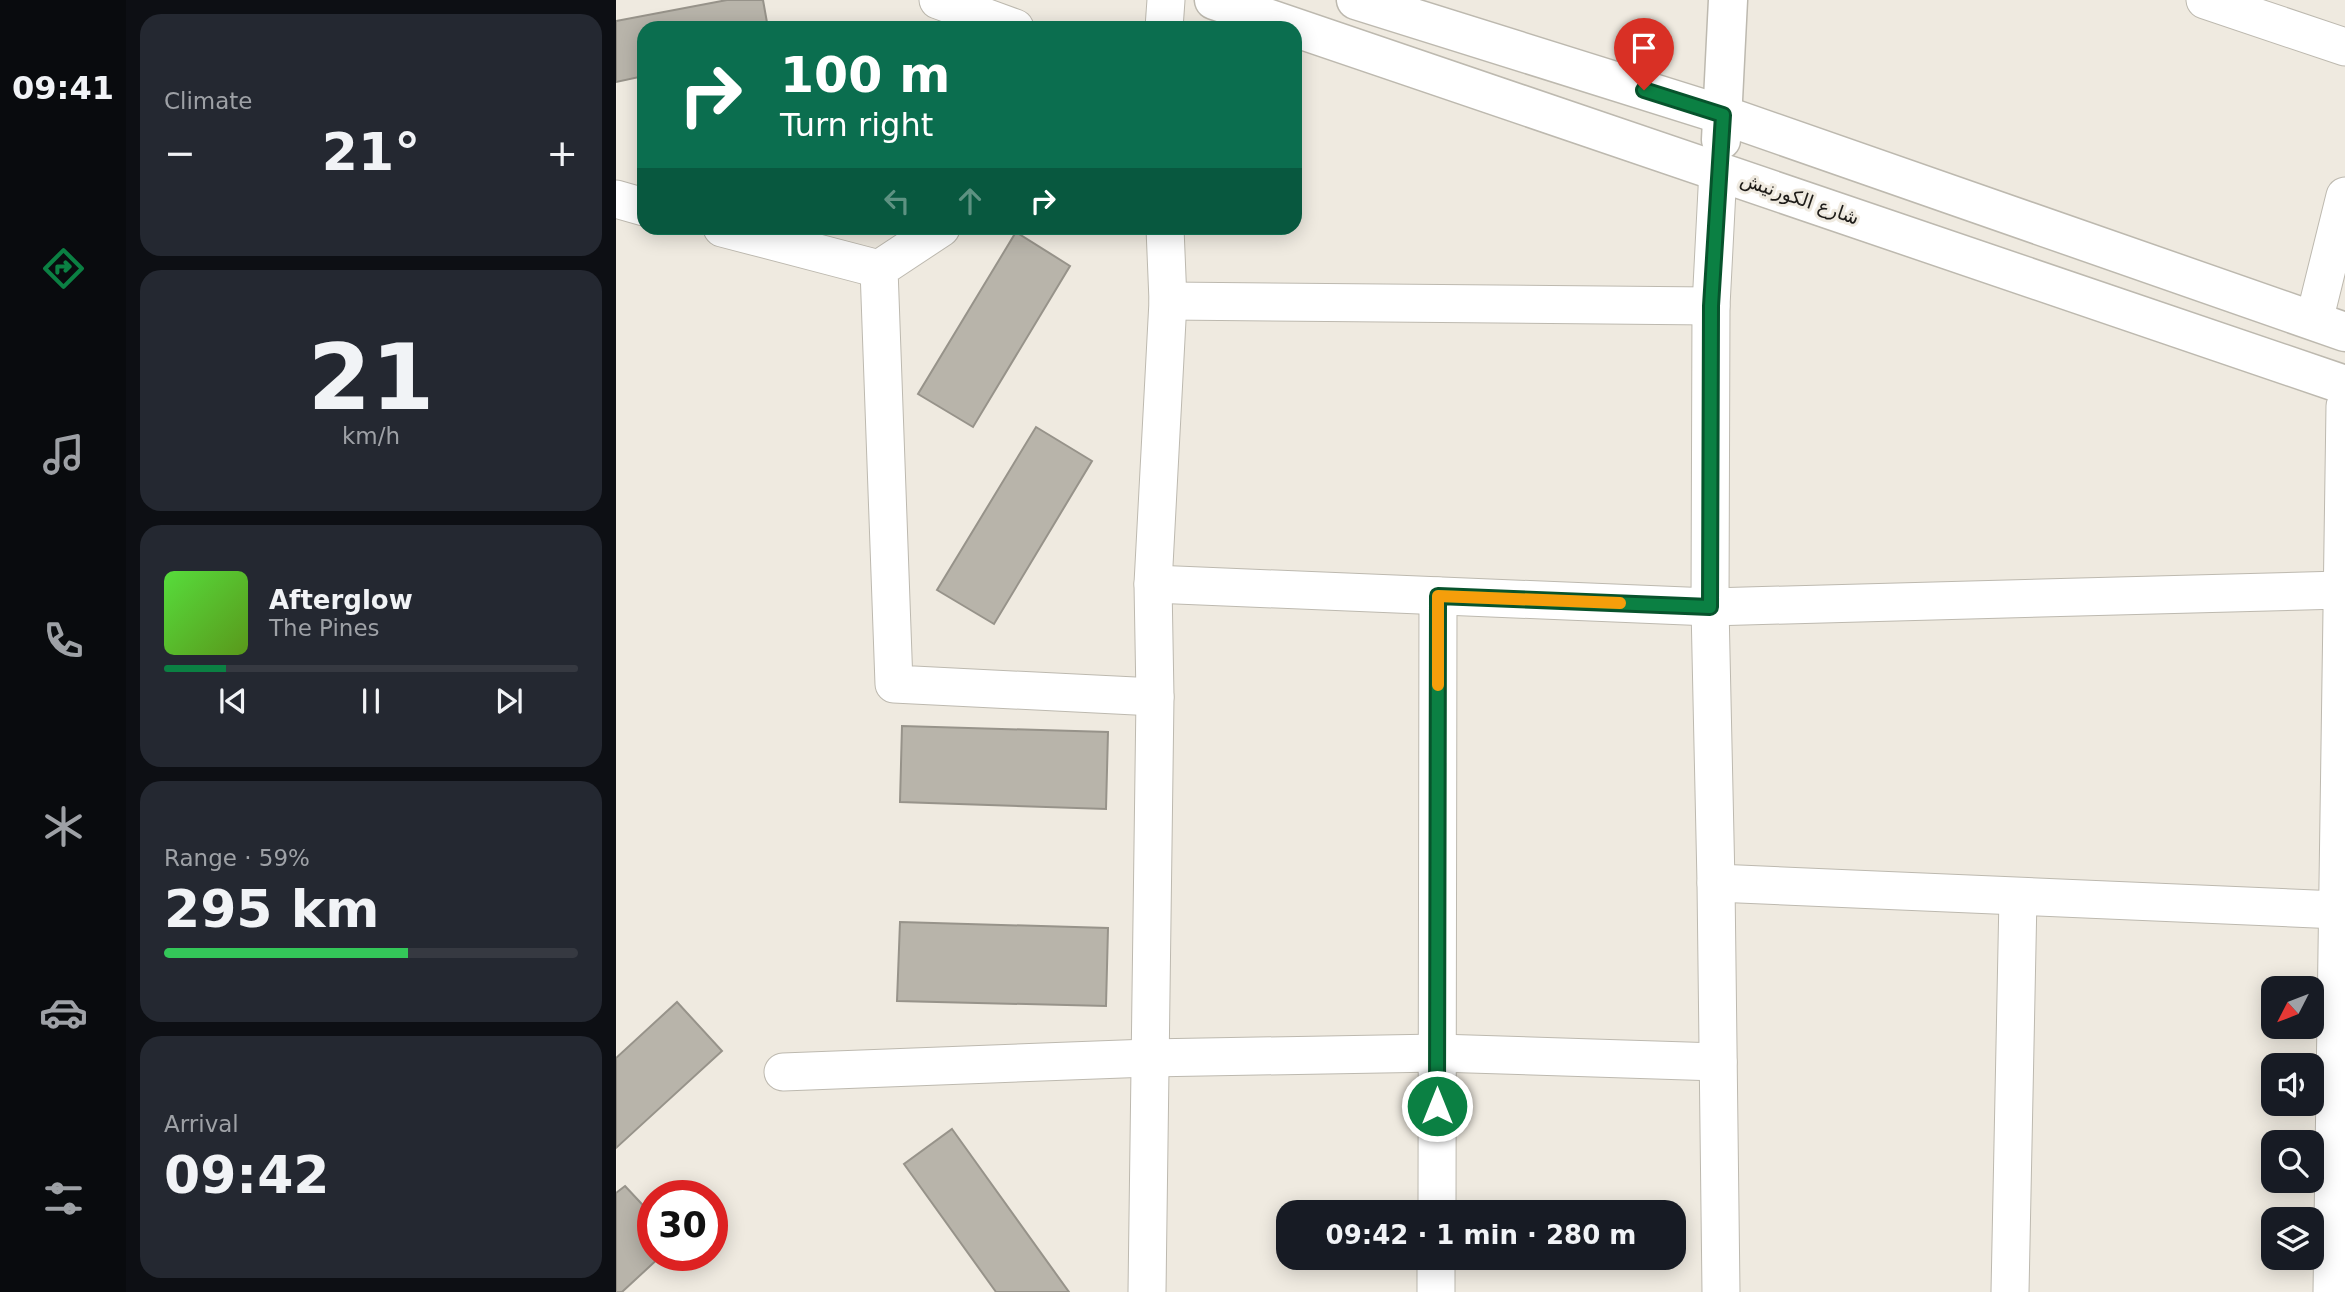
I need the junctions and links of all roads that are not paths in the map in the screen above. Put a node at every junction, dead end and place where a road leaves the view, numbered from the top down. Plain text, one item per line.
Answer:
1 (938, 0) edge
2 (1166, 0) edge
3 (1214, 0) edge
4 (1356, 0) edge
5 (1728, 0) edge
6 (2205, 0) edge
7 (996, 21) edge
8 (1164, 21) edge
9 (1276, 21) edge
10 (1302, 30) edge
11 (2345, 47) edge
12 (1723, 115) junction
13 (1718, 170) junction
14 (2345, 196) edge
15 (616, 200) edge
16 (637, 205) edge
17 (749, 235) edge
18 (930, 235) edge
19 (1165, 235) edge
20 (879, 269) junction
21 (1168, 301) junction
22 (1711, 306) junction
23 (2330, 326) edge
24 (2345, 384) edge
25 (2345, 405) edge
26 (1153, 584) junction
27 (2341, 590) junction
28 (1438, 596) junction
29 (1710, 607) junction
30 (1155, 697) junction
31 (2342, 784) edge
32 (1716, 883) junction
33 (2018, 897) junction
34 (2338, 910) junction
35 (2340, 1042) edge
36 (1438, 1053) junction
37 (1149, 1058) junction
38 (1718, 1062) junction
39 (783, 1072) dead end
40 (1437, 1200) edge
41 (1436, 1270) edge
42 (1147, 1292) edge
43 (1436, 1292) edge
44 (1721, 1292) edge
45 (2010, 1292) edge
46 (2332, 1292) edge

1 - 7 street
2 - 8 street
3 - 9 street, شارع الكورنيش
4 - 12 street
5 - 12 street
6 - 11 street
10 - 13 street, شارع الكورنيش
12 - 13 street
12 - 23 street
13 - 22 street
13 - 24 street, شارع الكورنيش
14 - 23 street
15 - 16 street
17 - 20 street
18 - 20 street
19 - 21 street
20 - 30 street
21 - 22 street
21 - 26 street
22 - 29 street
25 - 27 street
26 - 28 street
26 - 30 street
27 - 29 street
27 - 31 street
28 - 29 street
28 - 36 street
29 - 32 street
30 - 37 street
31 - 34 street
32 - 33 street
32 - 38 street
33 - 34 street
33 - 45 street
34 - 35 street
35 - 46 street
36 - 37 street
36 - 38 street
36 - 40 street
37 - 39 street
37 - 42 street
38 - 44 street
41 - 43 street

